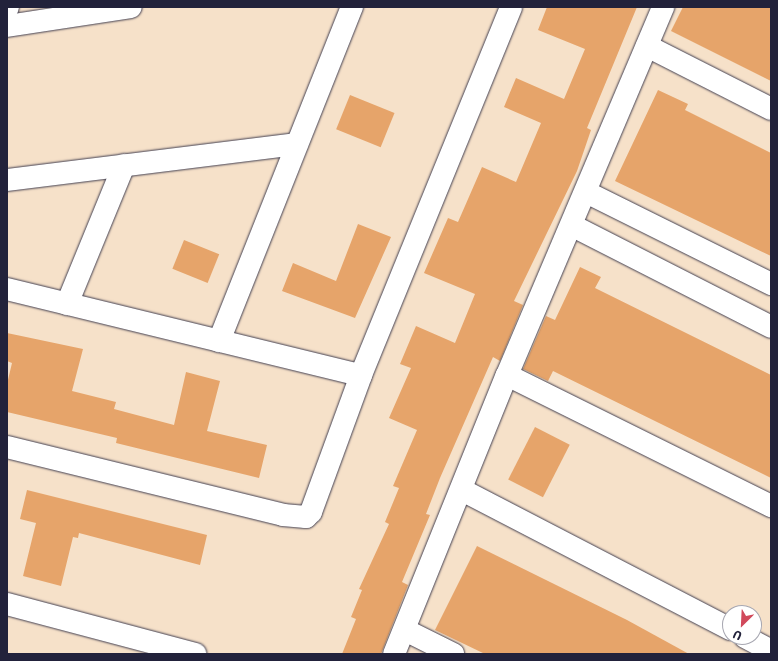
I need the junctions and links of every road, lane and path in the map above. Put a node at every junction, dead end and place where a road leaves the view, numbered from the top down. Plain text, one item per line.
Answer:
1 (131, 7) edge
2 (352, 7) edge
3 (511, 7) edge
4 (663, 7) edge
5 (7, 26) edge
6 (647, 46) junction
7 (771, 108) edge
8 (297, 144) junction
9 (124, 165) junction
10 (7, 180) edge
11 (586, 192) junction
12 (573, 226) junction
13 (771, 284) edge
14 (7, 289) edge
15 (67, 304) junction
16 (771, 327) edge
17 (219, 341) junction
18 (507, 374) junction
19 (361, 375) junction
20 (7, 447) edge
21 (462, 490) junction
22 (771, 506) edge
23 (7, 604) edge
24 (722, 625) edge
25 (404, 630) junction
26 (760, 645) edge
27 (771, 651) edge
28 (195, 654) edge
29 (394, 654) edge
30 (453, 654) edge

1 - 5 street
2 - 8 street
3 - 19 street
4 - 6 street
6 - 7 street
6 - 11 street
8 - 9 street
8 - 17 street
9 - 10 street
9 - 15 street
11 - 12 street
11 - 13 street
12 - 16 street
12 - 18 street
14 - 15 street
15 - 17 street
17 - 19 street
18 - 21 street
18 - 22 street
19 - 20 street
21 - 24 street
21 - 25 street
23 - 28 street
25 - 29 street
25 - 30 street
26 - 27 street

